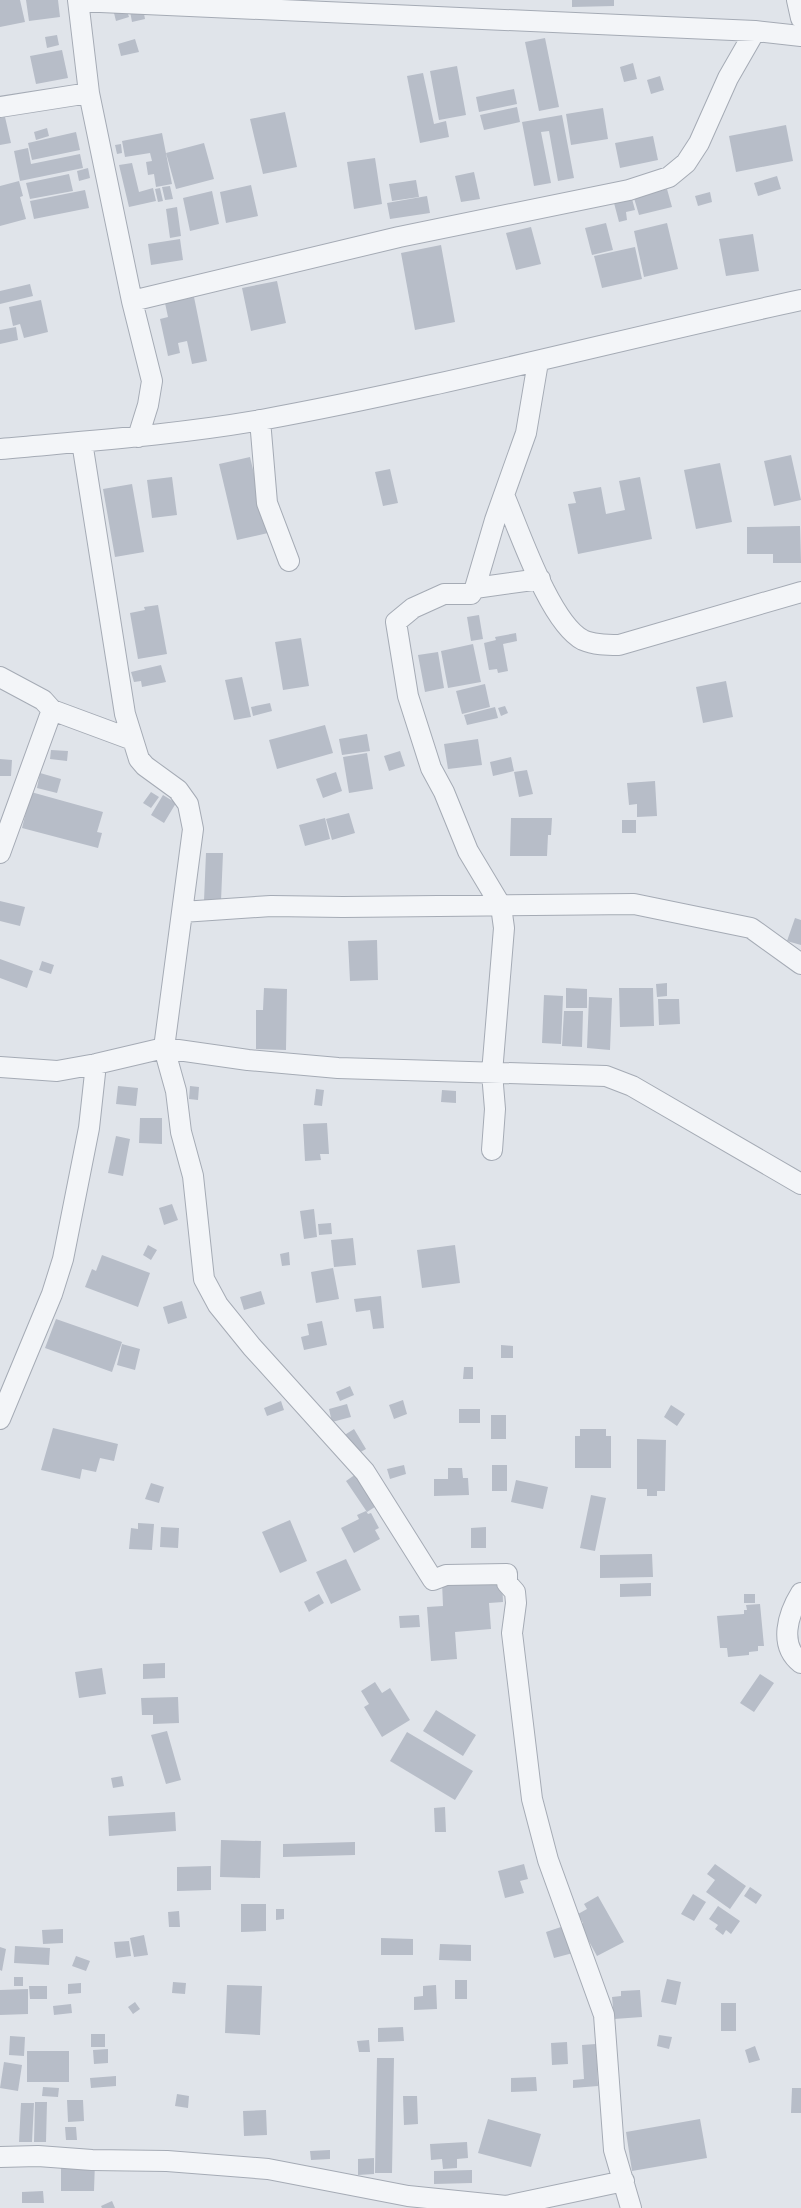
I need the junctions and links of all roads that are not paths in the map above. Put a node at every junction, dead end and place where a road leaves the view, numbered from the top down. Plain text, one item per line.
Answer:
1 (796, 0) edge
2 (78, 1) edge
3 (801, 18) edge
4 (755, 31) junction
5 (801, 36) edge
6 (89, 93) junction
7 (0, 107) edge
8 (801, 300) edge
9 (132, 301) junction
10 (538, 362) junction
11 (260, 420) junction
12 (138, 437) junction
13 (82, 442) junction
14 (0, 449) edge
15 (504, 495) junction
16 (289, 561) dead end
17 (540, 579) junction
18 (475, 588) junction
19 (801, 592) edge
20 (0, 677) edge
21 (52, 710) junction
22 (133, 740) junction
23 (0, 853) edge
24 (501, 906) junction
25 (182, 912) junction
26 (801, 964) edge
27 (164, 1048) junction
28 (96, 1064) junction
29 (0, 1067) edge
30 (492, 1073) junction
31 (492, 1150) dead end
32 (801, 1184) edge
33 (0, 1419) edge
34 (801, 1593) edge
35 (801, 1664) edge
36 (0, 2157) edge
37 (624, 2181) junction
38 (631, 2208) edge

1 - 3 street
2 - 4 street
2 - 6 street
4 - 5 street
4 - 9 street
6 - 7 street
6 - 9 street
8 - 10 street
9 - 12 street
10 - 11 street
10 - 15 street
11 - 12 street
11 - 16 street
12 - 13 street
13 - 14 street
13 - 22 street
15 - 17 street
15 - 18 street
17 - 18 street
17 - 19 street
18 - 24 street
20 - 21 street
21 - 22 street
21 - 23 street
22 - 25 street
24 - 25 street
24 - 26 street
24 - 30 street
25 - 27 street
27 - 28 street
27 - 30 street
27 - 37 street
28 - 29 street
28 - 33 street
30 - 31 street
30 - 32 street
34 - 35 street
36 - 37 street
37 - 38 street

